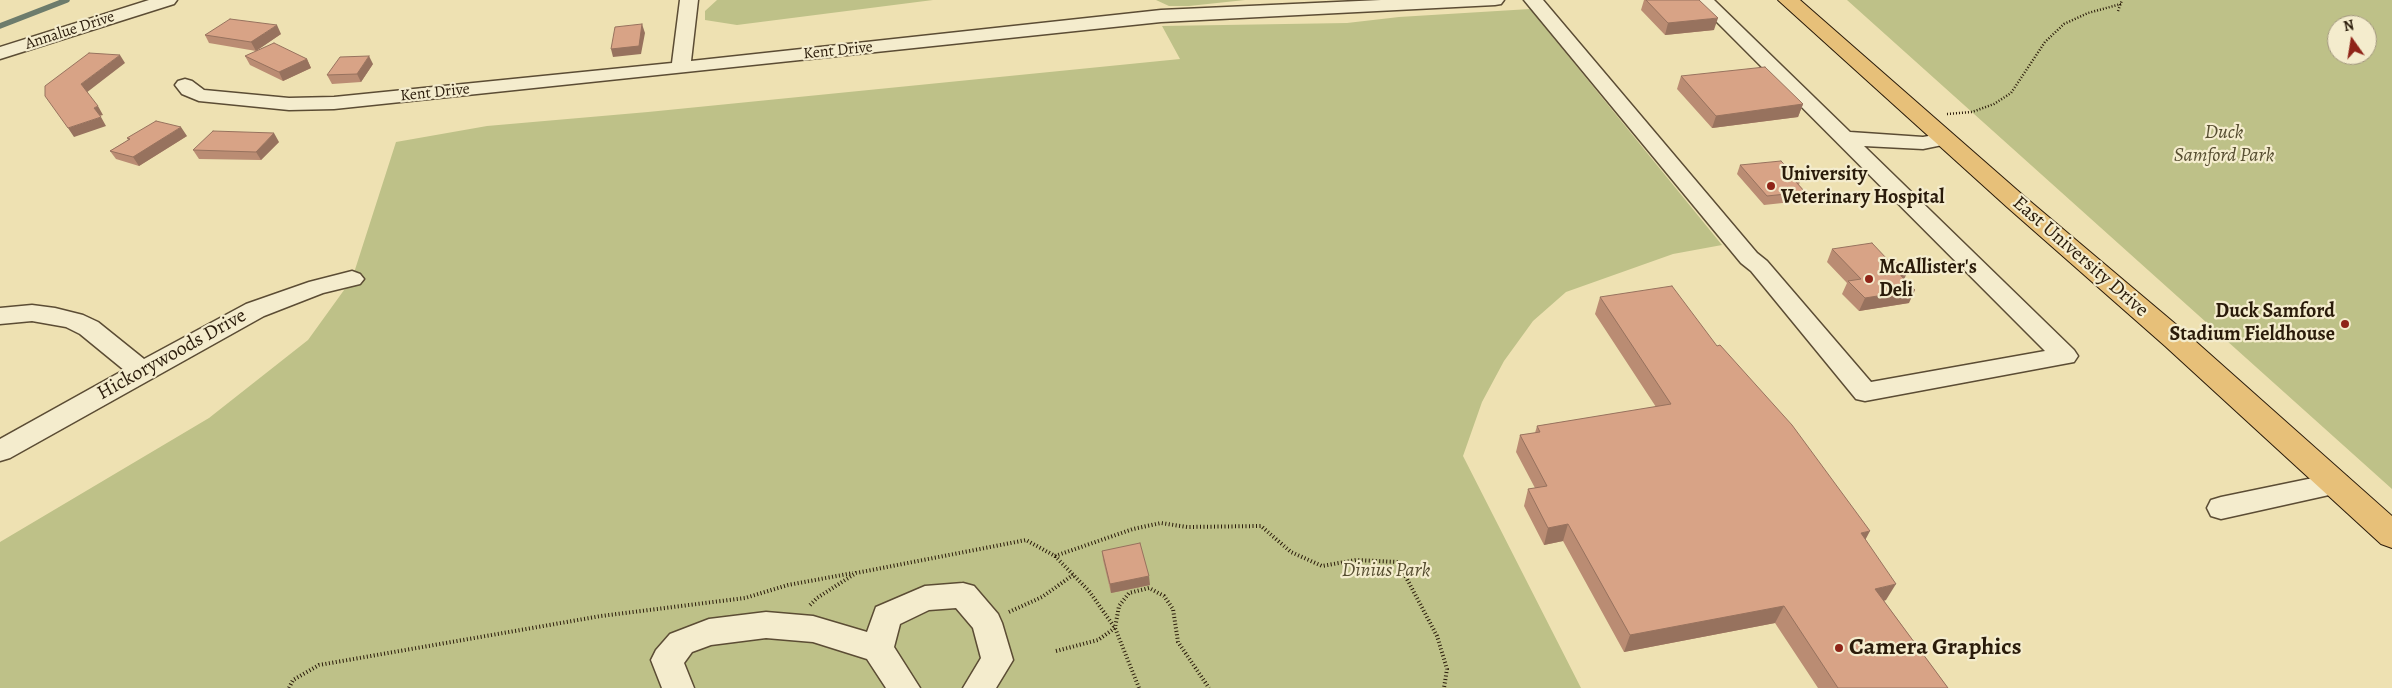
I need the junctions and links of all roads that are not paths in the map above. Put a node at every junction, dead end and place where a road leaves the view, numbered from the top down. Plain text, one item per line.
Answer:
1 (168, 0) edge
2 (689, 0) edge
3 (1495, 0) edge
4 (1533, 0) edge
5 (1704, 0) edge
6 (1788, 0) edge
7 (1380, 3) edge
8 (0, 53) edge
9 (681, 68) junction
10 (185, 85) dead end
11 (1844, 138) junction
12 (1945, 139) junction
13 (352, 279) dead end
14 (0, 316) edge
15 (142, 370) junction
16 (0, 451) edge
17 (2336, 484) junction
18 (2222, 508) dead end
19 (2392, 534) edge
20 (878, 649) junction
21 (678, 688) edge
22 (904, 688) edge
23 (979, 688) edge

1 - 8 street, Annalue Drive
2 - 9 street
3 - 7 street, Kent Drive
4 - 11 street
5 - 11 street
6 - 12 main road, East University Drive
7 - 9 street, Kent Drive
9 - 10 street, Kent Drive
11 - 12 street
12 - 17 main road, East University Drive
13 - 15 street, Hickorywoods Drive
14 - 15 street
15 - 16 street, Hickorywoods Drive
17 - 18 street
17 - 19 main road, East University Drive
20 - 21 street
20 - 22 street
20 - 23 street

